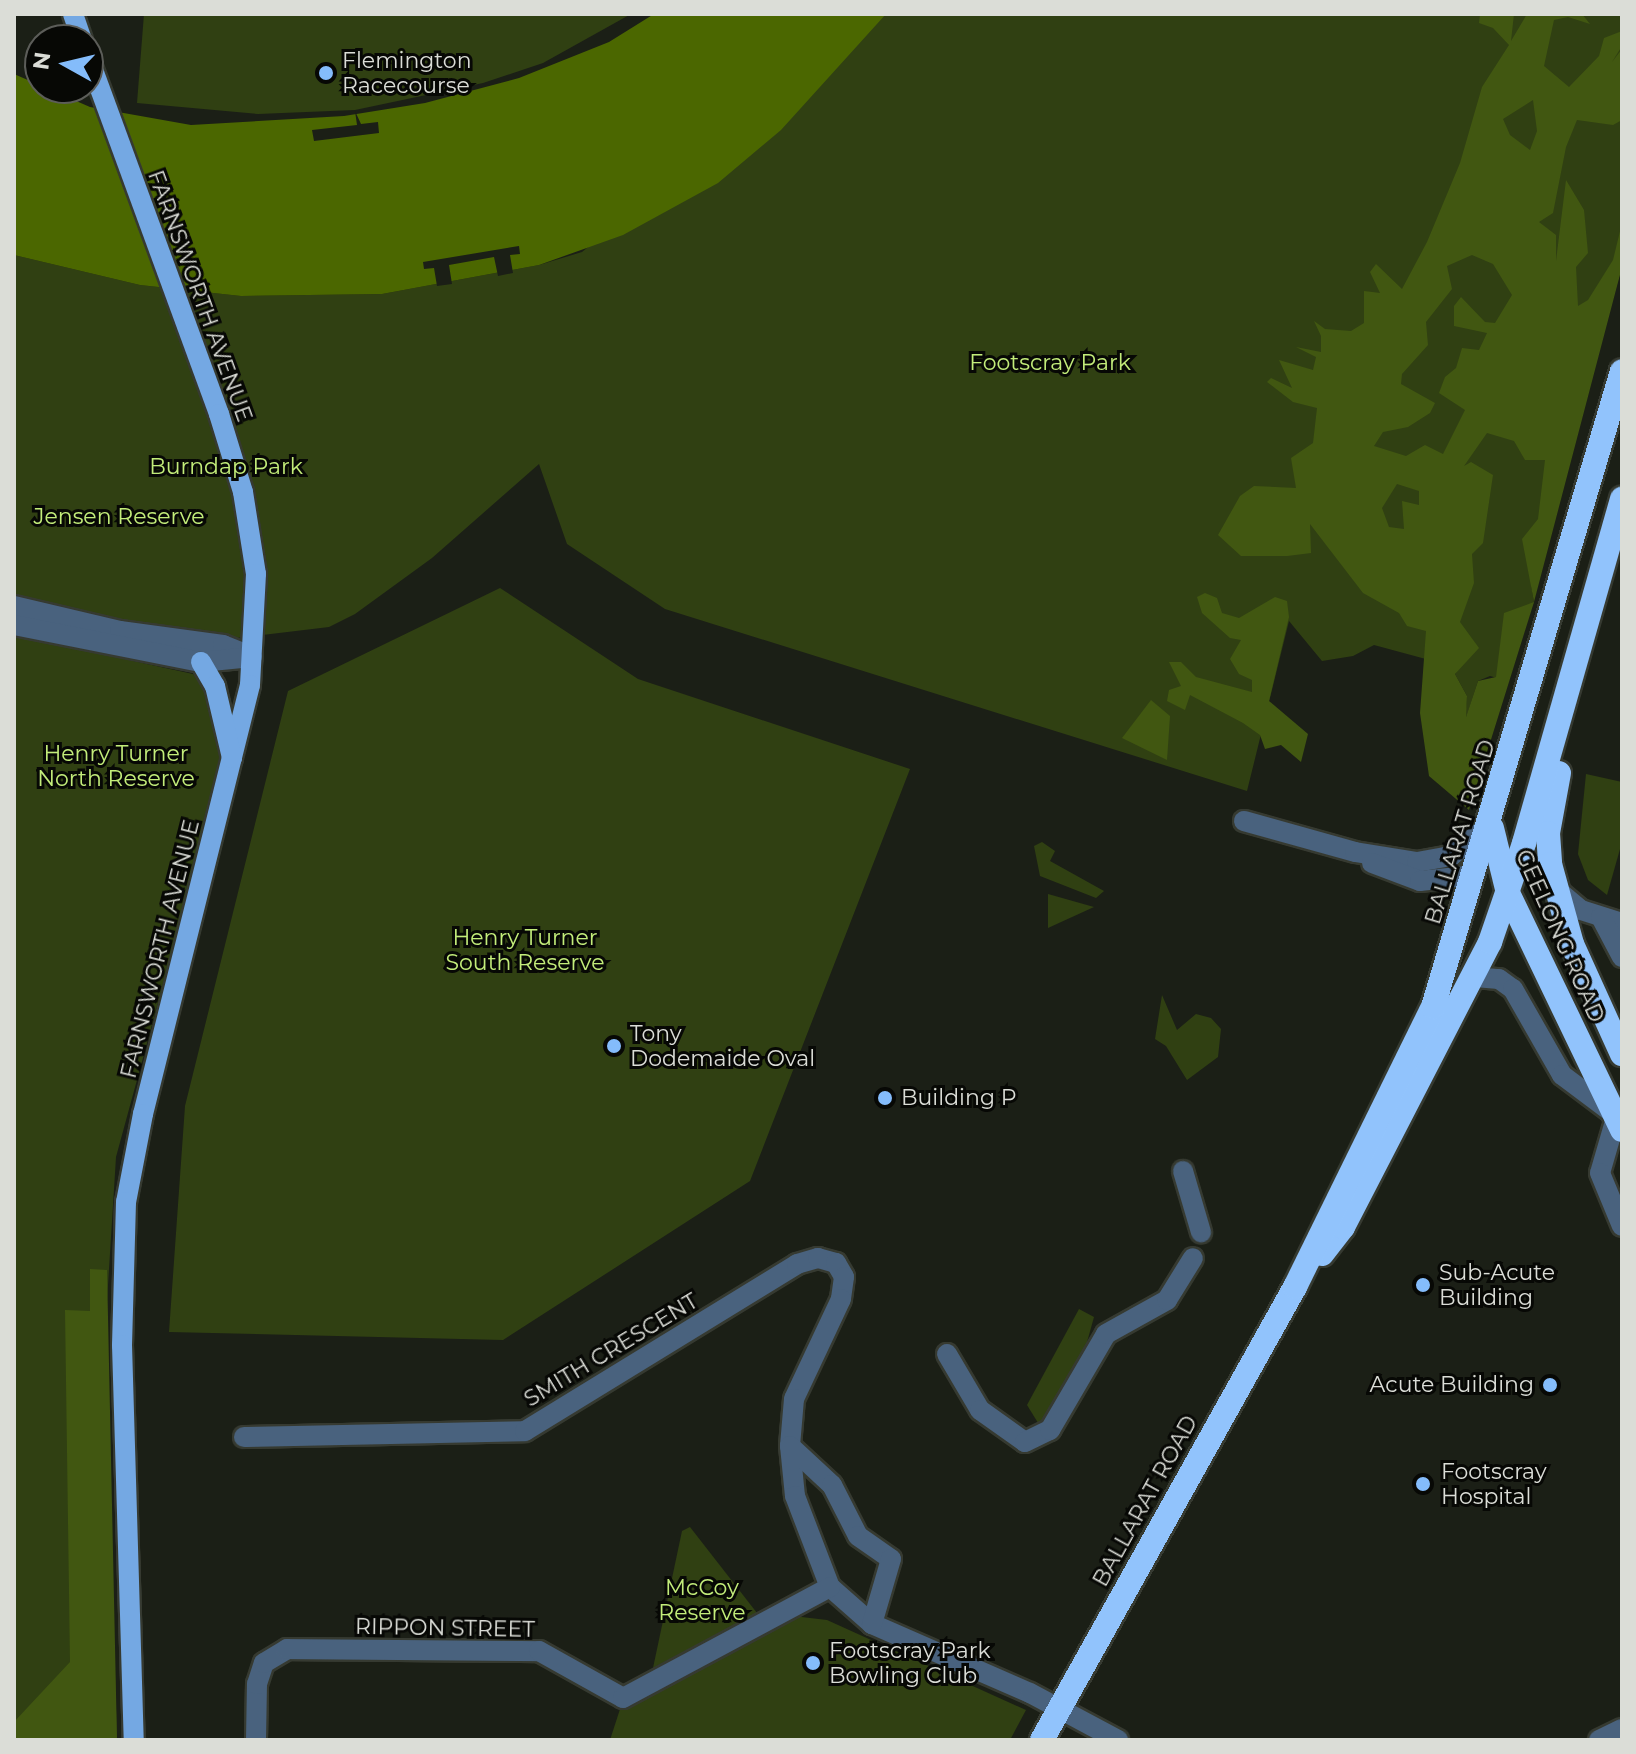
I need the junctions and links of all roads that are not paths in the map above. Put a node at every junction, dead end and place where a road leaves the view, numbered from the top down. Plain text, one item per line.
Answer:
1 (104, 100) edge
2 (1622, 371) edge
3 (1622, 499) edge
4 (14, 606) edge
5 (14, 625) edge
6 (1579, 645) junction
7 (252, 657) junction
8 (201, 662) junction
9 (233, 762) junction
10 (1494, 811) junction
11 (1244, 821) dead end
12 (1524, 843) junction
13 (1355, 852) junction
14 (1497, 864) junction
15 (1474, 875) junction
16 (1557, 890) junction
17 (1508, 893) junction
18 (1601, 917) junction
19 (1622, 923) edge
20 (1622, 957) edge
21 (1475, 977) junction
22 (1622, 1054) edge
23 (1618, 1121) edge
24 (1183, 1171) dead end
25 (1622, 1226) edge
26 (1201, 1232) dead end
27 (1193, 1258) dead end
28 (1295, 1287) junction
29 (947, 1354) dead end
30 (244, 1437) dead end
31 (790, 1446) junction
32 (830, 1587) junction
33 (872, 1624) junction
34 (1060, 1708) junction
35 (1622, 1729) edge
36 (134, 1740) edge
37 (256, 1740) edge
38 (1042, 1740) edge
39 (1118, 1740) edge
40 (1599, 1740) edge

1 - 7 main road, FARNSWORTH AVENUE
2 - 10 highway, BALLARAT ROAD
3 - 6 highway, BALLARAT ROAD
4 - 7 street
5 - 8 street
6 - 12 highway, BALLARAT ROAD
6 - 16 highway, GEELONG ROAD
7 - 8 street
7 - 9 main road, FARNSWORTH AVENUE
8 - 9 main road
9 - 36 main road, FARNSWORTH AVENUE
10 - 13 street
10 - 14 highway, GEELONG ROAD
10 - 15 highway, BALLARAT ROAD
11 - 13 street
12 - 14 highway
12 - 17 highway, BALLARAT ROAD
13 - 15 street
14 - 15 highway
14 - 17 highway, GEELONG ROAD
15 - 28 highway, BALLARAT ROAD
16 - 18 street
16 - 22 highway, GEELONG ROAD
17 - 21 highway, BALLARAT ROAD
17 - 23 highway, GEELONG ROAD
18 - 19 street
18 - 20 street
21 - 23 street
21 - 28 highway, BALLARAT ROAD
23 - 25 street
24 - 26 street
27 - 29 street
28 - 34 highway, BALLARAT ROAD
30 - 31 street, SMITH CRESCENT
31 - 32 street
31 - 33 street
32 - 33 street
32 - 37 street, RIPPON STREET
33 - 34 street
34 - 38 highway, BALLARAT ROAD
34 - 39 street
35 - 40 street

